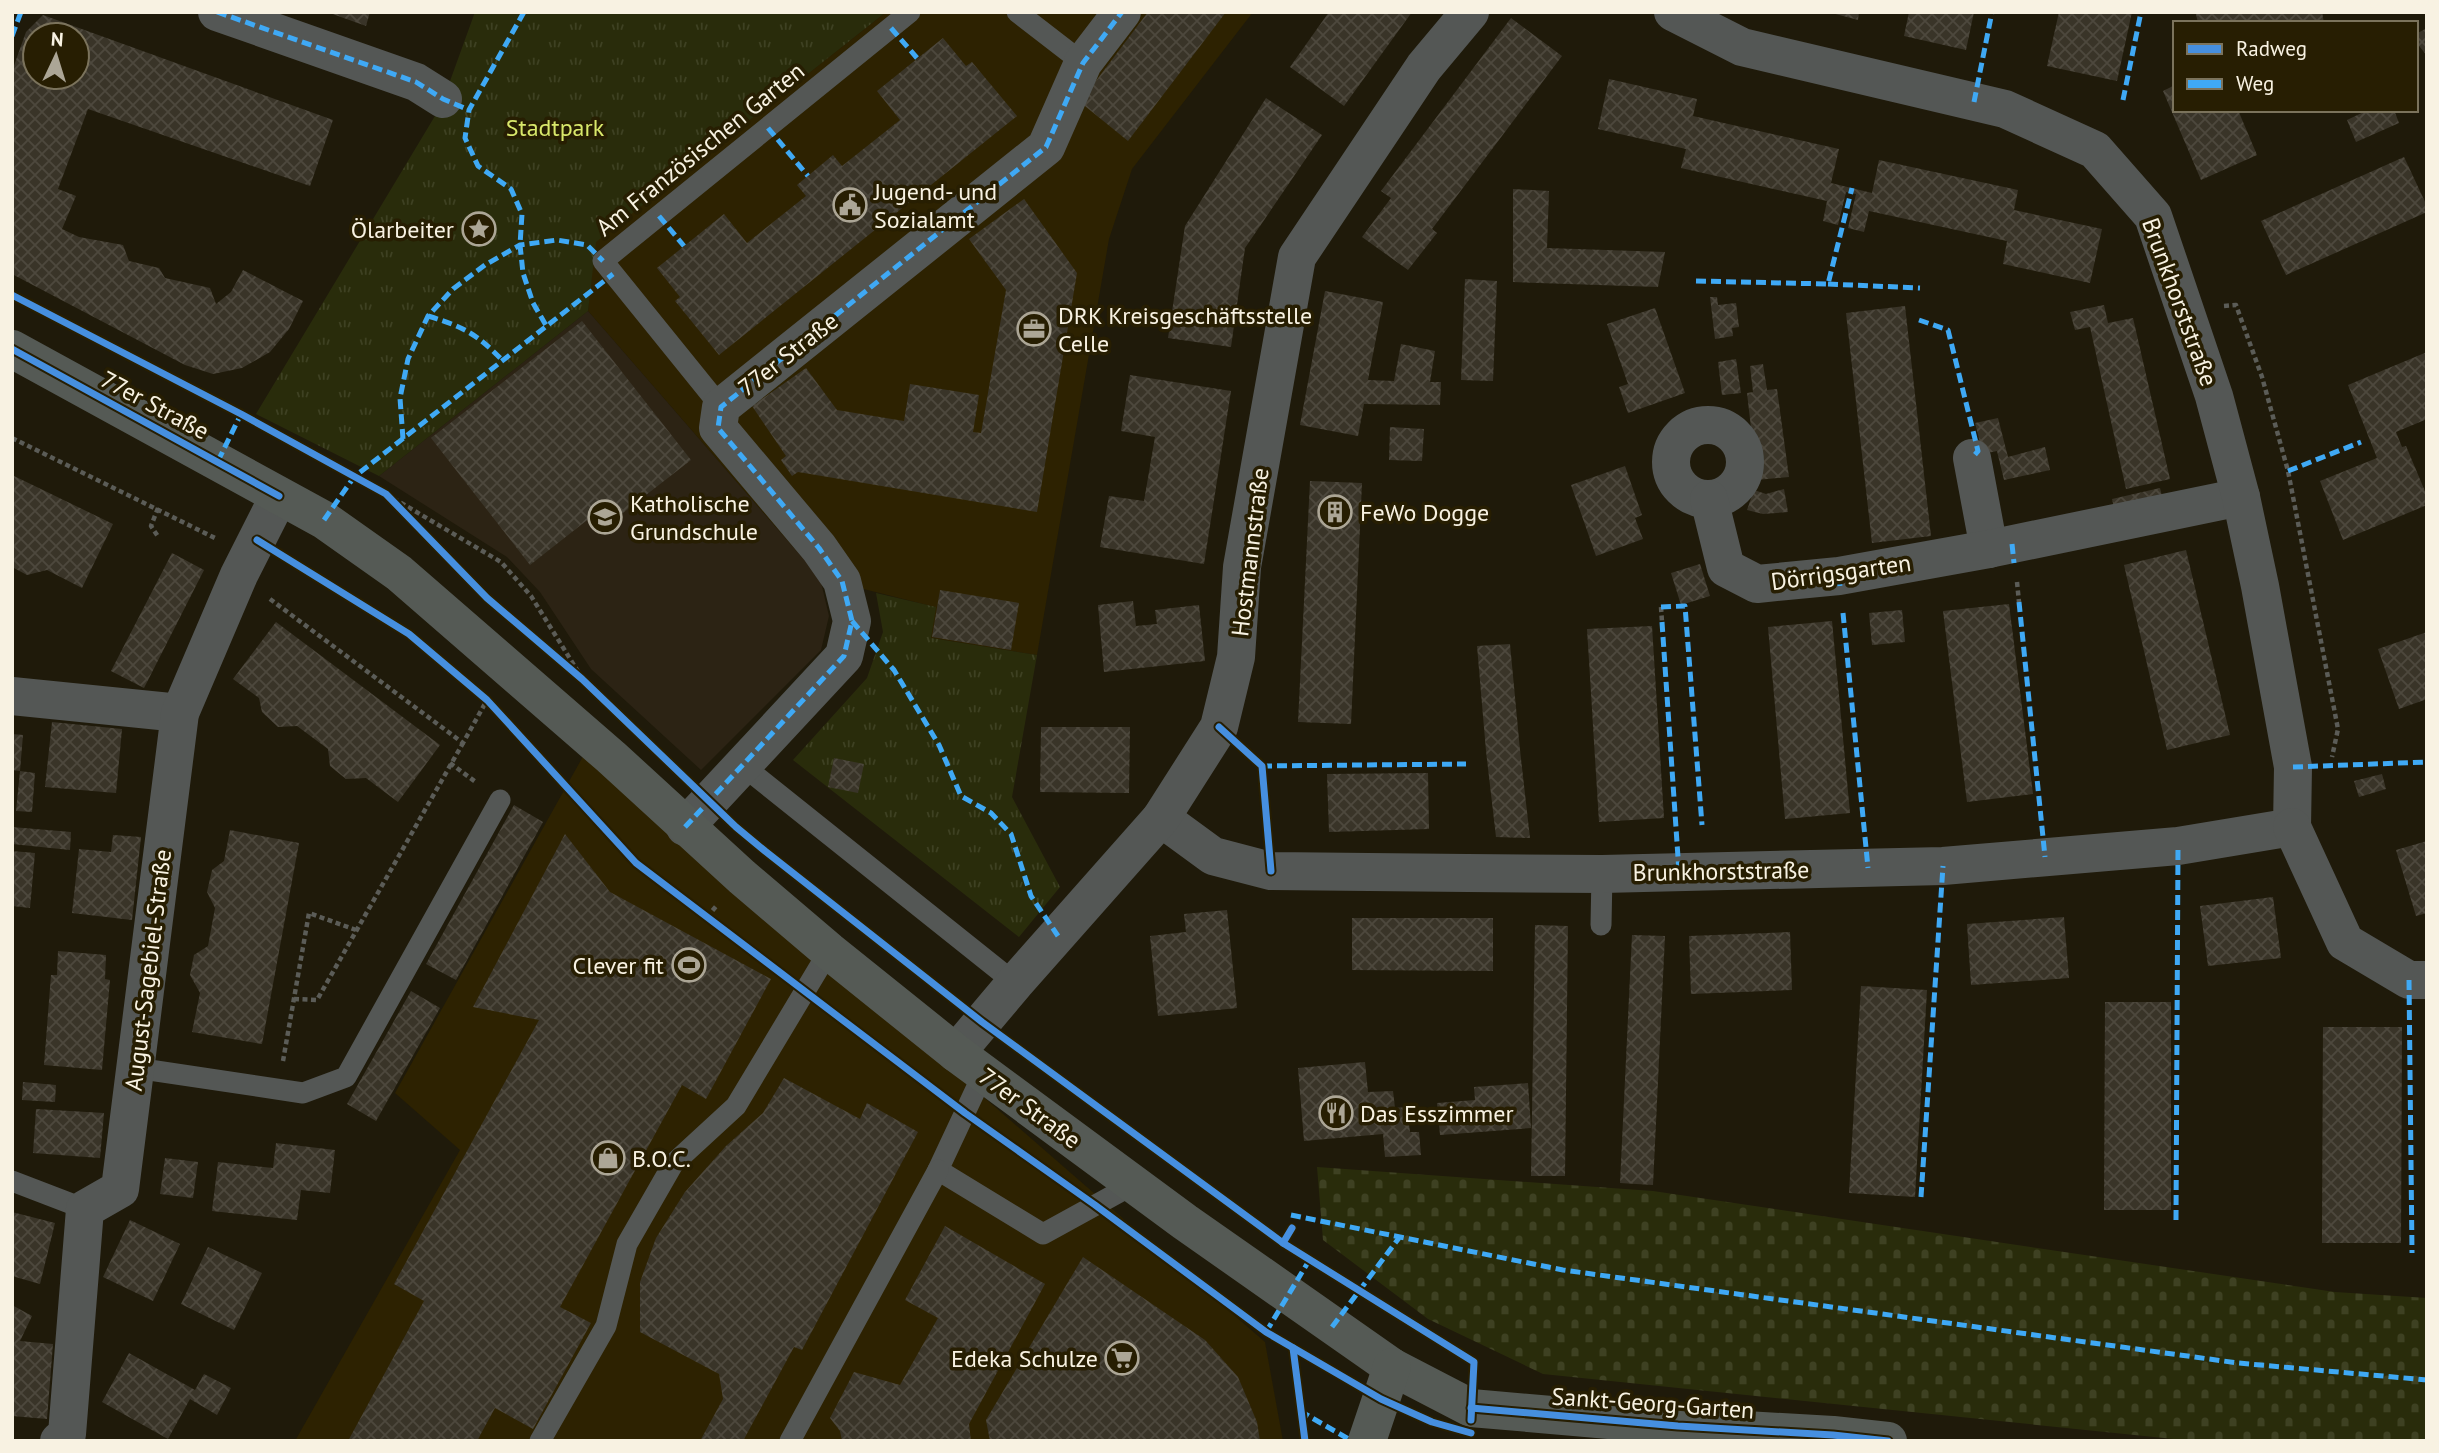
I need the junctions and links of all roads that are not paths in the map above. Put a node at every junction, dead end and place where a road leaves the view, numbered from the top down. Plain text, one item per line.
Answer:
1 (217, 12) edge
2 (910, 12) edge
3 (1017, 12) edge
4 (1122, 12) edge
5 (1470, 12) edge
6 (1673, 12) edge
7 (1083, 63) junction
8 (443, 99) dead end
9 (12, 349) edge
10 (721, 407) junction
11 (1972, 458) dead end
12 (279, 496) junction
13 (2241, 497) junction
14 (1709, 499) dead end
15 (1989, 549) junction
16 (12, 696) edge
17 (180, 713) junction
18 (742, 765) junction
19 (500, 800) dead end
20 (1161, 818) junction
21 (685, 827) junction
22 (2292, 827) junction
23 (1602, 874) junction
24 (1601, 925) dead end
25 (829, 951) junction
26 (2427, 980) edge
27 (1015, 983) junction
28 (970, 1063) junction
29 (136, 1068) junction
30 (938, 1170) junction
31 (12, 1181) edge
32 (1134, 1184) junction
33 (85, 1209) junction
34 (1392, 1367) junction
35 (1677, 1433) edge
36 (1833, 1438) edge
37 (59, 1441) edge
38 (540, 1441) edge
39 (790, 1441) edge
40 (1367, 1441) edge
41 (1888, 1441) edge

1 - 8 street
2 - 10 lane, Am Französischen Garten
3 - 7 lane
4 - 7 street, 77er Straße
5 - 20 street, Hostmannstraße
6 - 13 street, Brunkhorststraße
7 - 10 street, 77er Straße
9 - 12 street, 77er Straße
10 - 18 street, 77er Straße
11 - 15 street
12 - 17 street, August-Sagebiel-Straße
12 - 21 street, 77er Straße
13 - 15 street, Dörrigsgarten
13 - 22 street, Brunkhorststraße
14 - 15 street, Dörrigsgarten
16 - 17 street
17 - 29 street, August-Sagebiel-Straße
18 - 21 street, 77er Straße
18 - 27 lane
19 - 29 lane
20 - 23 street, Brunkhorststraße
20 - 27 street, Hostmannstraße
21 - 25 street, 77er Straße
22 - 23 street, Brunkhorststraße
22 - 26 street, Brunkhorststraße
23 - 24 lane
25 - 28 street, 77er Straße
25 - 38 lane
27 - 28 street, Hostmannstraße
28 - 30 lane
28 - 32 street, 77er Straße
29 - 33 street, August-Sagebiel-Straße
30 - 32 lane
30 - 39 lane
31 - 33 lane
32 - 34 street, 77er Straße
33 - 37 street
34 - 35 street, Sankt-Georg-Garten
34 - 40 street
35 - 36 street, Sankt-Georg-Garten
36 - 41 street, Sankt-Georg-Garten

